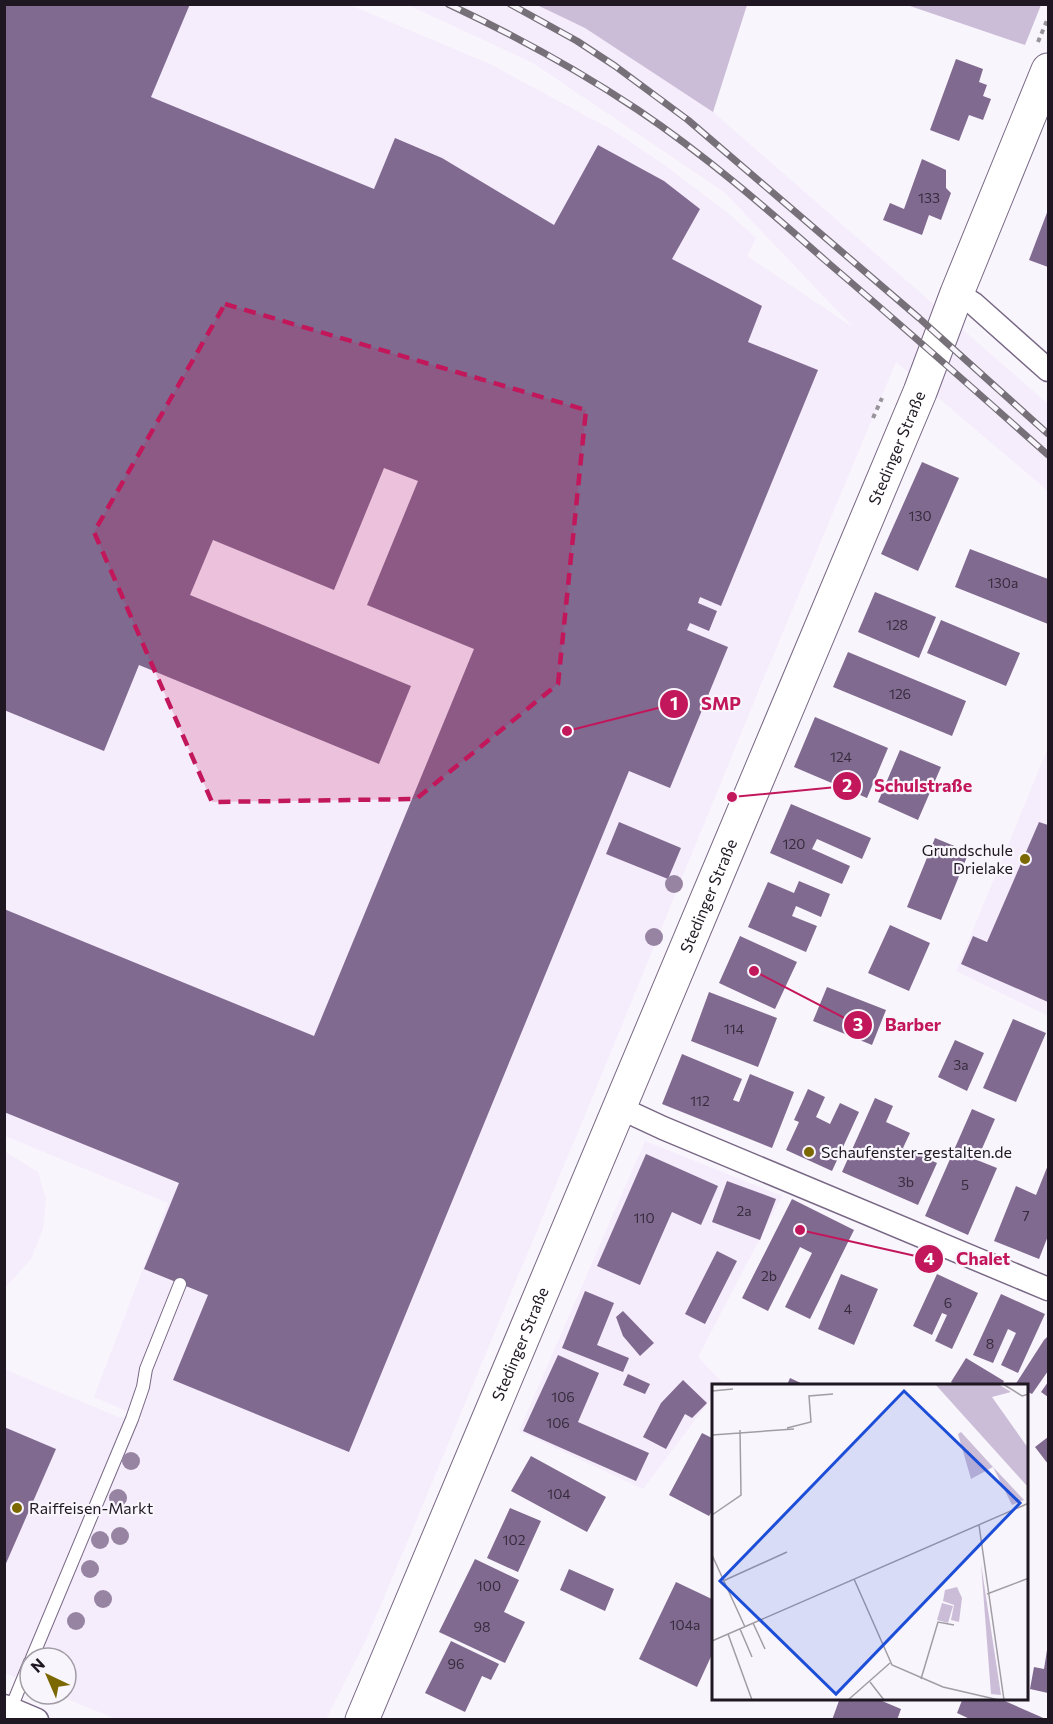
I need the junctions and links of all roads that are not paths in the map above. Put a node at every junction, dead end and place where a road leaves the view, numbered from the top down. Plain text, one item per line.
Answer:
1 (1048, 70) edge
2 (957, 293) junction
3 (1048, 370) edge
4 (620, 1108) junction
5 (180, 1284) dead end
6 (1048, 1289) edge
7 (37, 1646) edge
8 (18, 1687) edge
9 (8, 1707) edge
10 (37, 1719) edge
11 (362, 1719) edge

1 - 2 main road, Stedinger Straße
2 - 3 street
2 - 4 main road, Stedinger Straße
4 - 6 street
4 - 11 main road, Stedinger Straße
5 - 7 lane
8 - 9 lane
9 - 10 street

